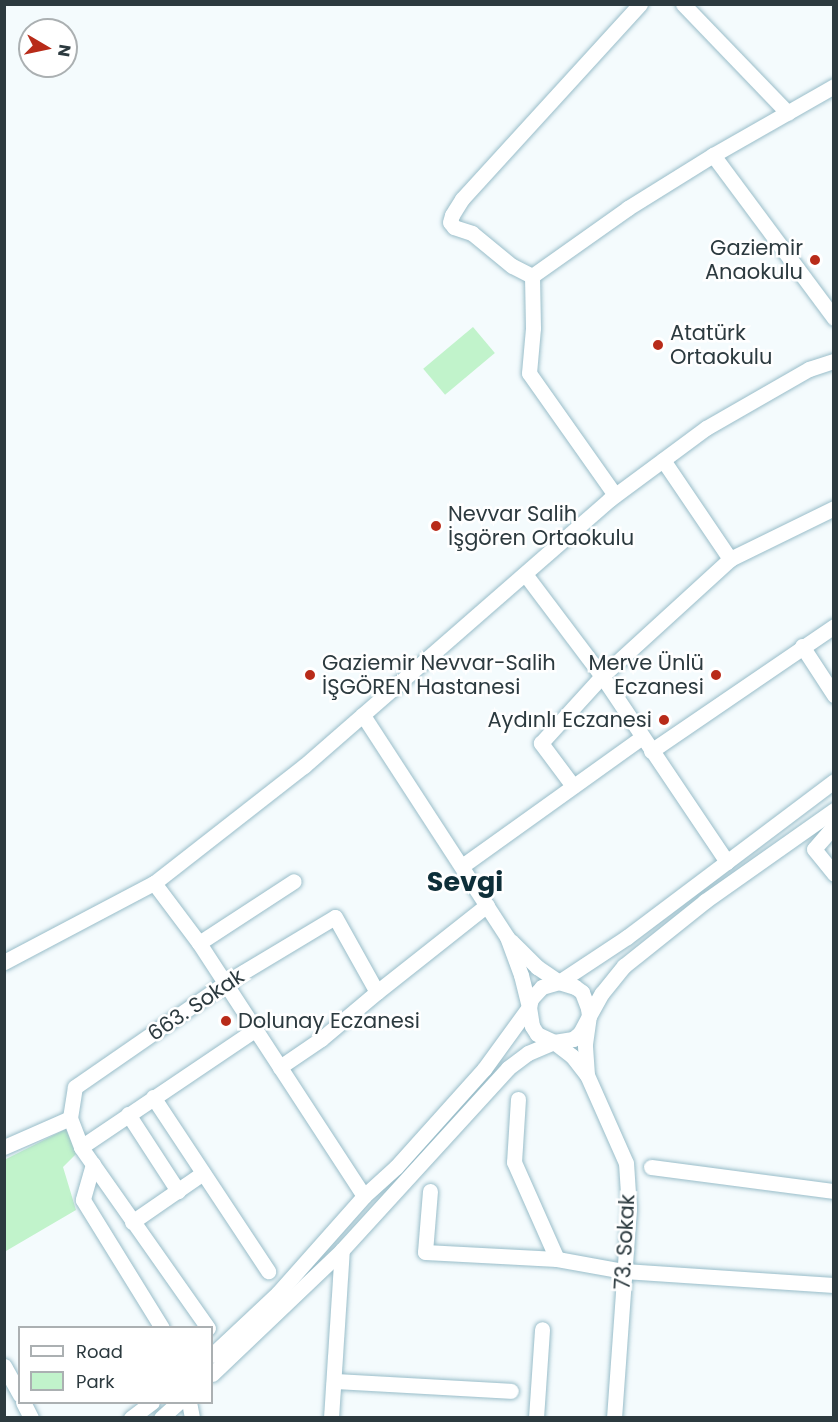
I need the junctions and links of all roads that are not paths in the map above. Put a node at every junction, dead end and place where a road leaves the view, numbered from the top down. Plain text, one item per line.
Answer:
1 (640, 4) edge
2 (683, 4) edge
3 (834, 86) edge
4 (788, 113) junction
5 (713, 155) junction
6 (532, 276) junction
7 (834, 318) edge
8 (834, 361) edge
9 (663, 460) junction
10 (615, 495) junction
11 (834, 508) edge
12 (730, 559) junction
13 (525, 574) junction
14 (834, 626) edge
15 (802, 646) junction
16 (602, 676) junction
17 (834, 695) edge
18 (363, 715) junction
19 (642, 737) junction
20 (651, 751) junction
21 (834, 781) edge
22 (573, 786) junction
23 (834, 810) edge
24 (834, 826) edge
25 (801, 834) junction
26 (814, 849) junction
27 (727, 862) junction
28 (462, 866) junction
29 (834, 874) edge
30 (294, 881) dead end
31 (154, 883) junction
32 (487, 905) junction
33 (507, 937) junction
34 (199, 943) junction
35 (6, 957) edge
36 (559, 982) junction
37 (225, 983) junction
38 (377, 992) junction
39 (529, 1007) junction
40 (588, 1016) junction
41 (256, 1029) junction
42 (554, 1042) junction
43 (280, 1067) junction
44 (588, 1075) junction
45 (153, 1097) junction
46 (518, 1099) dead end
47 (128, 1114) junction
48 (70, 1118) junction
49 (4, 1147) edge
50 (81, 1147) junction
51 (93, 1164) junction
52 (651, 1167) dead end
53 (203, 1173) junction
54 (178, 1191) junction
55 (430, 1191) dead end
56 (834, 1191) edge
57 (364, 1196) junction
58 (132, 1222) junction
59 (342, 1251) junction
60 (557, 1259) junction
61 (268, 1271) dead end
62 (629, 1271) junction
63 (834, 1285) edge
64 (161, 1326) edge
65 (207, 1326) edge
66 (542, 1329) dead end
67 (216, 1350) edge
68 (4, 1366) edge
69 (213, 1373) edge
70 (334, 1382) junction
71 (8, 1383) edge
72 (511, 1391) dead end
73 (24, 1404) edge
74 (149, 1404) edge
75 (177, 1404) edge
76 (31, 1418) edge
77 (131, 1418) edge
78 (161, 1418) edge
79 (331, 1418) edge
80 (536, 1418) edge
81 (614, 1418) edge

1 - 6 street
2 - 4 street
3 - 4 street
4 - 5 street
5 - 6 street
5 - 7 street
6 - 10 street
8 - 9 street
9 - 10 street
9 - 12 street
10 - 13 street
11 - 12 street
12 - 16 street
13 - 16 street
13 - 18 street
14 - 15 street
15 - 17 street
15 - 20 street
16 - 19 street
16 - 22 street
18 - 28 street
18 - 31 street
19 - 20 street
19 - 22 street
20 - 27 street
21 - 27 street
22 - 28 street
23 - 25 street
24 - 26 street
25 - 26 street
25 - 40 street
26 - 29 street
27 - 36 street
28 - 32 street
30 - 34 street
31 - 34 street
31 - 35 street
32 - 33 street
32 - 38 street
33 - 36 street
33 - 39 street
34 - 37 street
36 - 39 street
36 - 40 street
37 - 38 street, 663. Sokak
37 - 41 street
37 - 48 street, 663. Sokak
38 - 43 street
39 - 42 street
39 - 57 street
40 - 42 street
40 - 44 street
41 - 43 street
41 - 45 street
42 - 44 street
42 - 59 street
43 - 57 street
44 - 62 street, 73. Sokak
45 - 47 street
45 - 53 street
46 - 60 street
47 - 50 street
47 - 54 street
48 - 49 street
48 - 50 street
50 - 51 street
51 - 58 street
51 - 64 street
52 - 56 street
53 - 54 street
53 - 61 street
54 - 58 street
55 - 60 street
57 - 67 street
58 - 65 street
59 - 69 street
59 - 70 street
60 - 62 street
62 - 63 street
62 - 81 street, 73. Sokak
66 - 80 street
68 - 71 street
70 - 72 street
70 - 79 street
73 - 76 street
74 - 77 street
75 - 78 street

